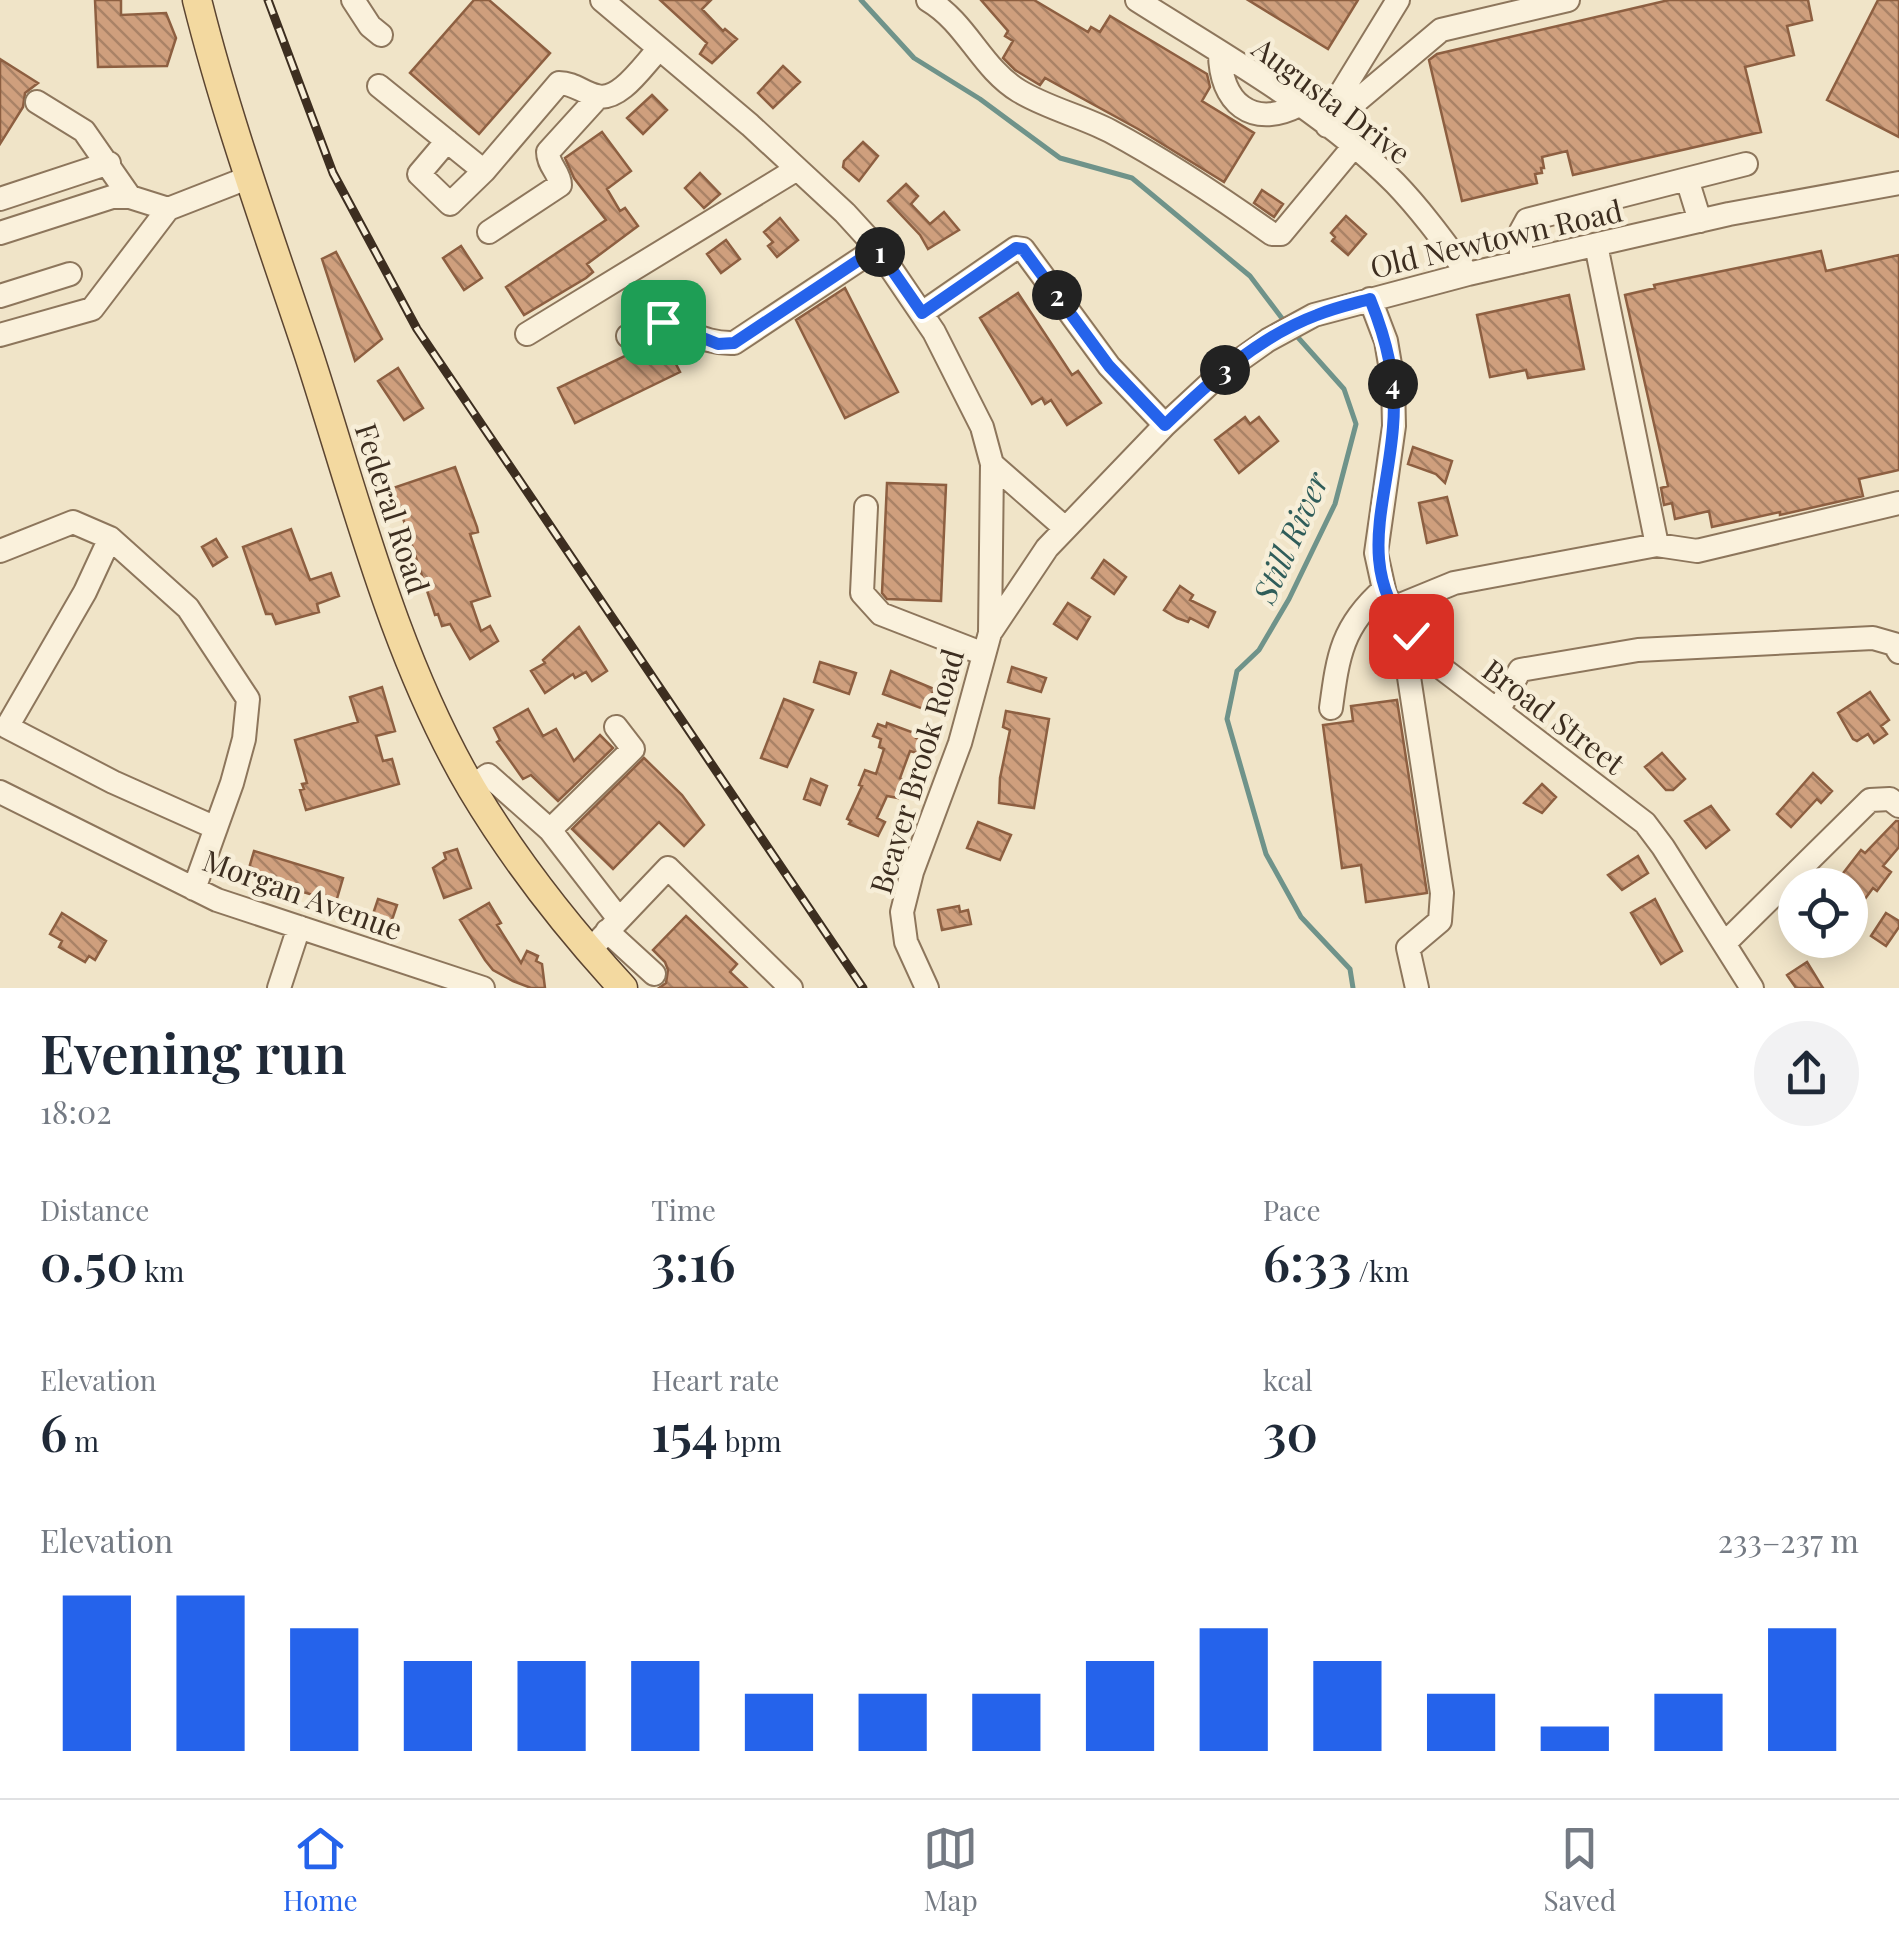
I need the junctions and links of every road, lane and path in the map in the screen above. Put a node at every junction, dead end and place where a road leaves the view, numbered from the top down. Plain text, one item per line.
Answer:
1 (197, 0) edge
2 (353, 0) edge
3 (602, 0) edge
4 (928, 0) edge
5 (1137, 0) edge
6 (1398, 0) edge
7 (1568, 0) edge
8 (1170, 9) edge
9 (381, 35) dead end
10 (659, 49) junction
11 (1220, 53) junction
12 (379, 86) dead end
13 (598, 97) junction
14 (37, 102) dead end
15 (1298, 105) junction
16 (1325, 124) junction
17 (447, 141) junction
18 (1354, 146) junction
19 (109, 163) junction
20 (1746, 164) dead end
21 (797, 169) junction
22 (484, 170) junction
23 (250, 177) junction
24 (1687, 179) junction
25 (1899, 183) edge
26 (130, 197) junction
27 (0, 199) edge
28 (168, 209) junction
29 (1700, 221) junction
30 (489, 232) dead end
31 (0, 233) edge
32 (1596, 245) junction
33 (877, 248) junction
34 (1522, 262) junction
35 (70, 274) dead end
36 (1468, 274) junction
37 (0, 296) edge
38 (1370, 299) junction
39 (922, 313) junction
40 (527, 334) dead end
41 (0, 335) edge
42 (628, 336) dead end
43 (1165, 425) junction
44 (992, 464) junction
45 (1899, 503) edge
46 (866, 507) dead end
47 (1066, 528) junction
48 (110, 538) junction
49 (1657, 544) junction
50 (0, 551) edge
51 (1389, 598) junction
52 (1411, 636) junction
53 (987, 644) junction
54 (1899, 652) edge
55 (1331, 708) dead end
56 (1498, 711) junction
57 (616, 727) dead end
58 (471, 786) junction
59 (0, 792) edge
60 (1899, 806) edge
61 (216, 828) junction
62 (550, 830) junction
63 (194, 889) junction
64 (299, 927) junction
65 (605, 933) junction
66 (1726, 942) junction
67 (654, 974) dead end
68 (280, 988) edge
69 (483, 988) edge
70 (623, 988) edge
71 (791, 988) edge
72 (928, 988) edge
73 (1416, 988) edge
74 (1752, 988) edge

1 - 23 main road, Federal Road
2 - 9 street
3 - 10 street, Beaver Brook Road
4 - 18 street
5 - 8 street, Augusta Drive
6 - 16 street
7 - 16 street
8 - 11 street, Augusta Drive
10 - 13 street
10 - 21 street, Beaver Brook Road
11 - 15 street, Augusta Drive
11 - 15 street
12 - 17 street
13 - 22 street
13 - 30 street
14 - 19 street
15 - 16 street, Augusta Drive
16 - 18 street, Augusta Drive
17 - 22 street
17 - 22 street
18 - 36 street, Augusta Drive
19 - 26 street
19 - 27 street
20 - 24 street
21 - 33 street, Beaver Brook Road
21 - 40 street
23 - 28 street
23 - 58 main road, Federal Road
24 - 29 street
24 - 34 street
25 - 29 street, Old Newtown Road
26 - 28 street
26 - 31 street
28 - 41 street
29 - 32 street, Old Newtown Road
32 - 34 street, Old Newtown Road
32 - 49 street
33 - 39 street, Beaver Brook Road
33 - 42 street
34 - 36 street, Old Newtown Road
35 - 37 street
36 - 38 street, Old Newtown Road
38 - 43 street, Old Newtown Road
38 - 51 street, Broad Street
39 - 43 street
39 - 44 street, Beaver Brook Road
43 - 47 street, Old Newtown Road
44 - 47 street
44 - 53 street, Beaver Brook Road
45 - 49 street
46 - 53 street
47 - 53 street, Old Newtown Road
48 - 50 street
48 - 61 street
48 - 61 street
49 - 51 street
51 - 52 street, Broad Street
51 - 55 street
52 - 56 street, Broad Street
52 - 73 street
53 - 72 street, Beaver Brook Road
54 - 56 street
56 - 66 street, Broad Street
57 - 62 street
58 - 62 street
58 - 65 main road, Federal Road
59 - 63 street, Morgan Avenue
60 - 66 street
61 - 63 street
62 - 65 street
63 - 64 street, Morgan Avenue
64 - 68 street
64 - 69 street, Morgan Avenue
65 - 67 street
65 - 70 main road, Federal Road
65 - 71 street
66 - 74 street, Broad Street

